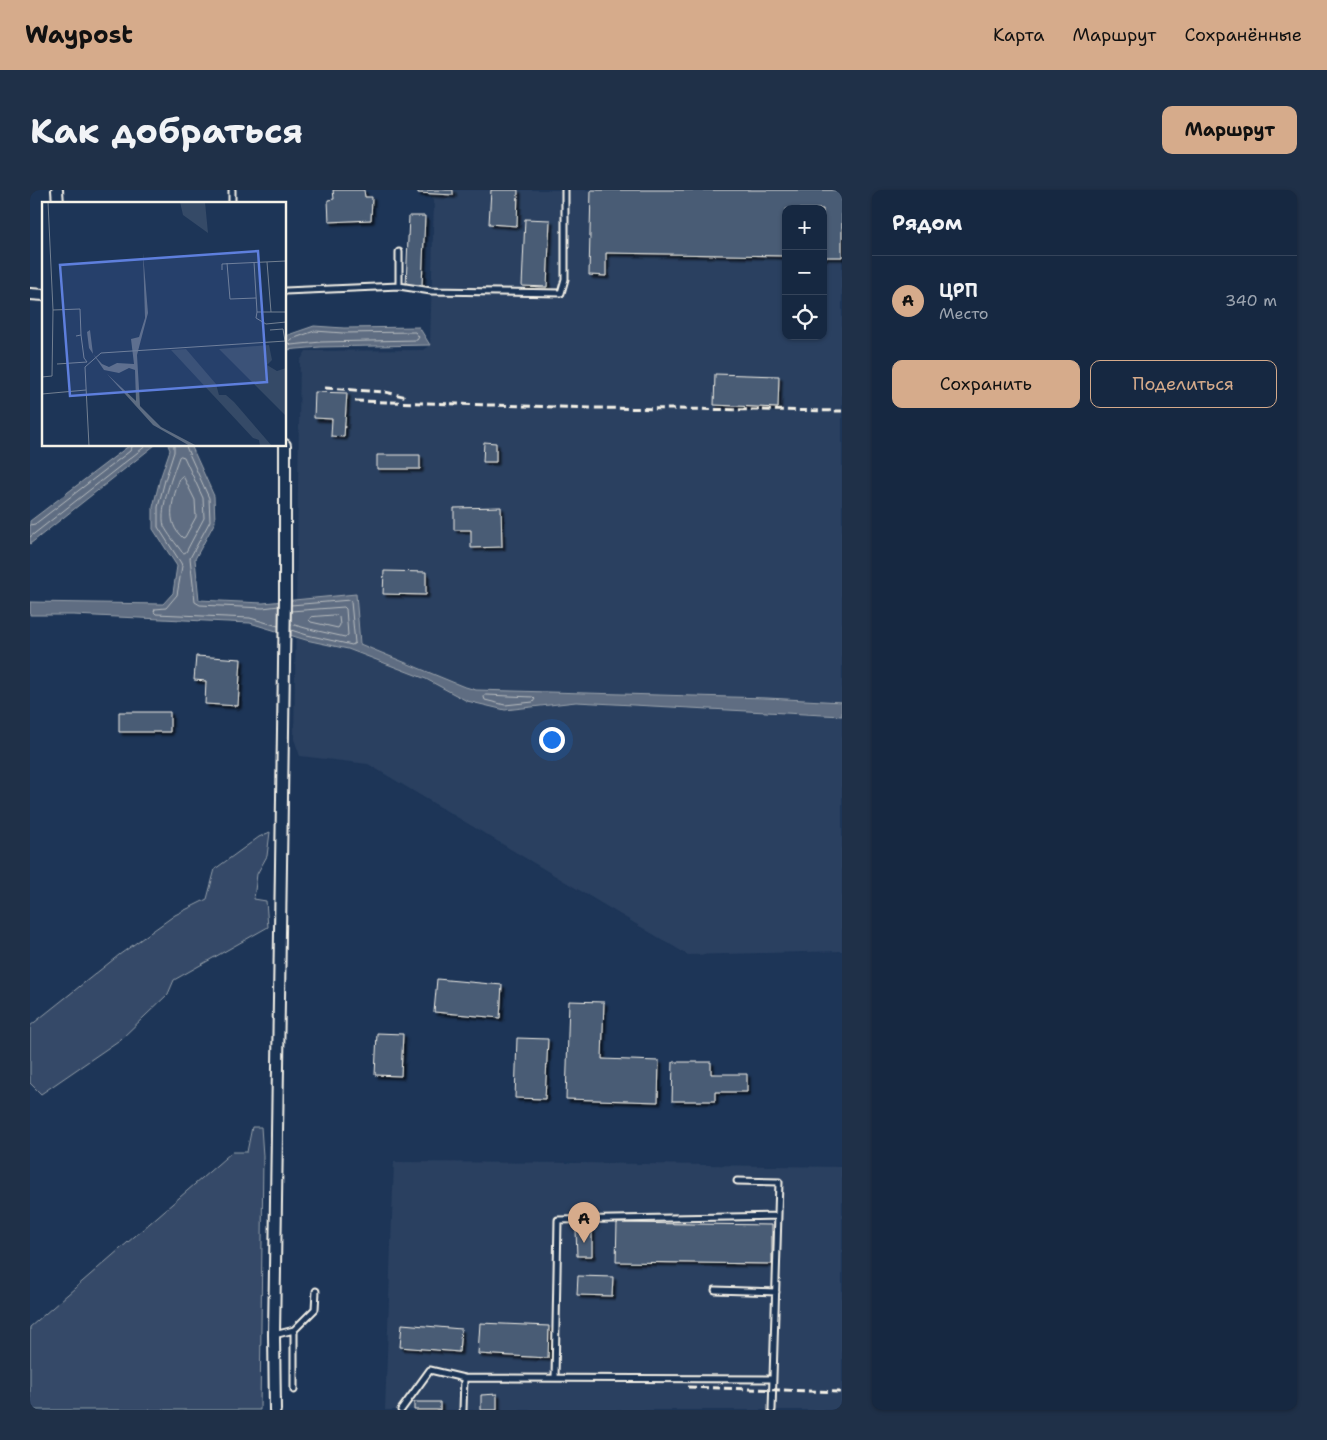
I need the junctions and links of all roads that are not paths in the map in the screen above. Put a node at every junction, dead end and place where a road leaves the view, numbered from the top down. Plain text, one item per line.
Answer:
1 (565, 190) edge
2 (399, 252) dead end
3 (399, 286) junction
4 (286, 291) edge
5 (285, 446) edge
6 (737, 1181) dead end
7 (778, 1216) junction
8 (715, 1290) dead end
9 (316, 1291) dead end
10 (776, 1292) junction
11 (294, 1330) junction
12 (274, 1335) junction
13 (464, 1378) junction
14 (556, 1378) junction
15 (773, 1379) junction
16 (294, 1390) dead end
17 (275, 1410) edge
18 (401, 1410) edge
19 (463, 1410) edge
20 (772, 1410) edge

1 - 3 lane
2 - 3 lane
3 - 4 lane
5 - 12 street
6 - 7 lane
7 - 10 lane
7 - 14 lane
8 - 10 lane
9 - 11 lane
10 - 15 lane
11 - 12 lane
11 - 16 lane
12 - 17 street
13 - 14 lane
13 - 18 lane
13 - 19 lane
14 - 15 lane
15 - 20 lane

